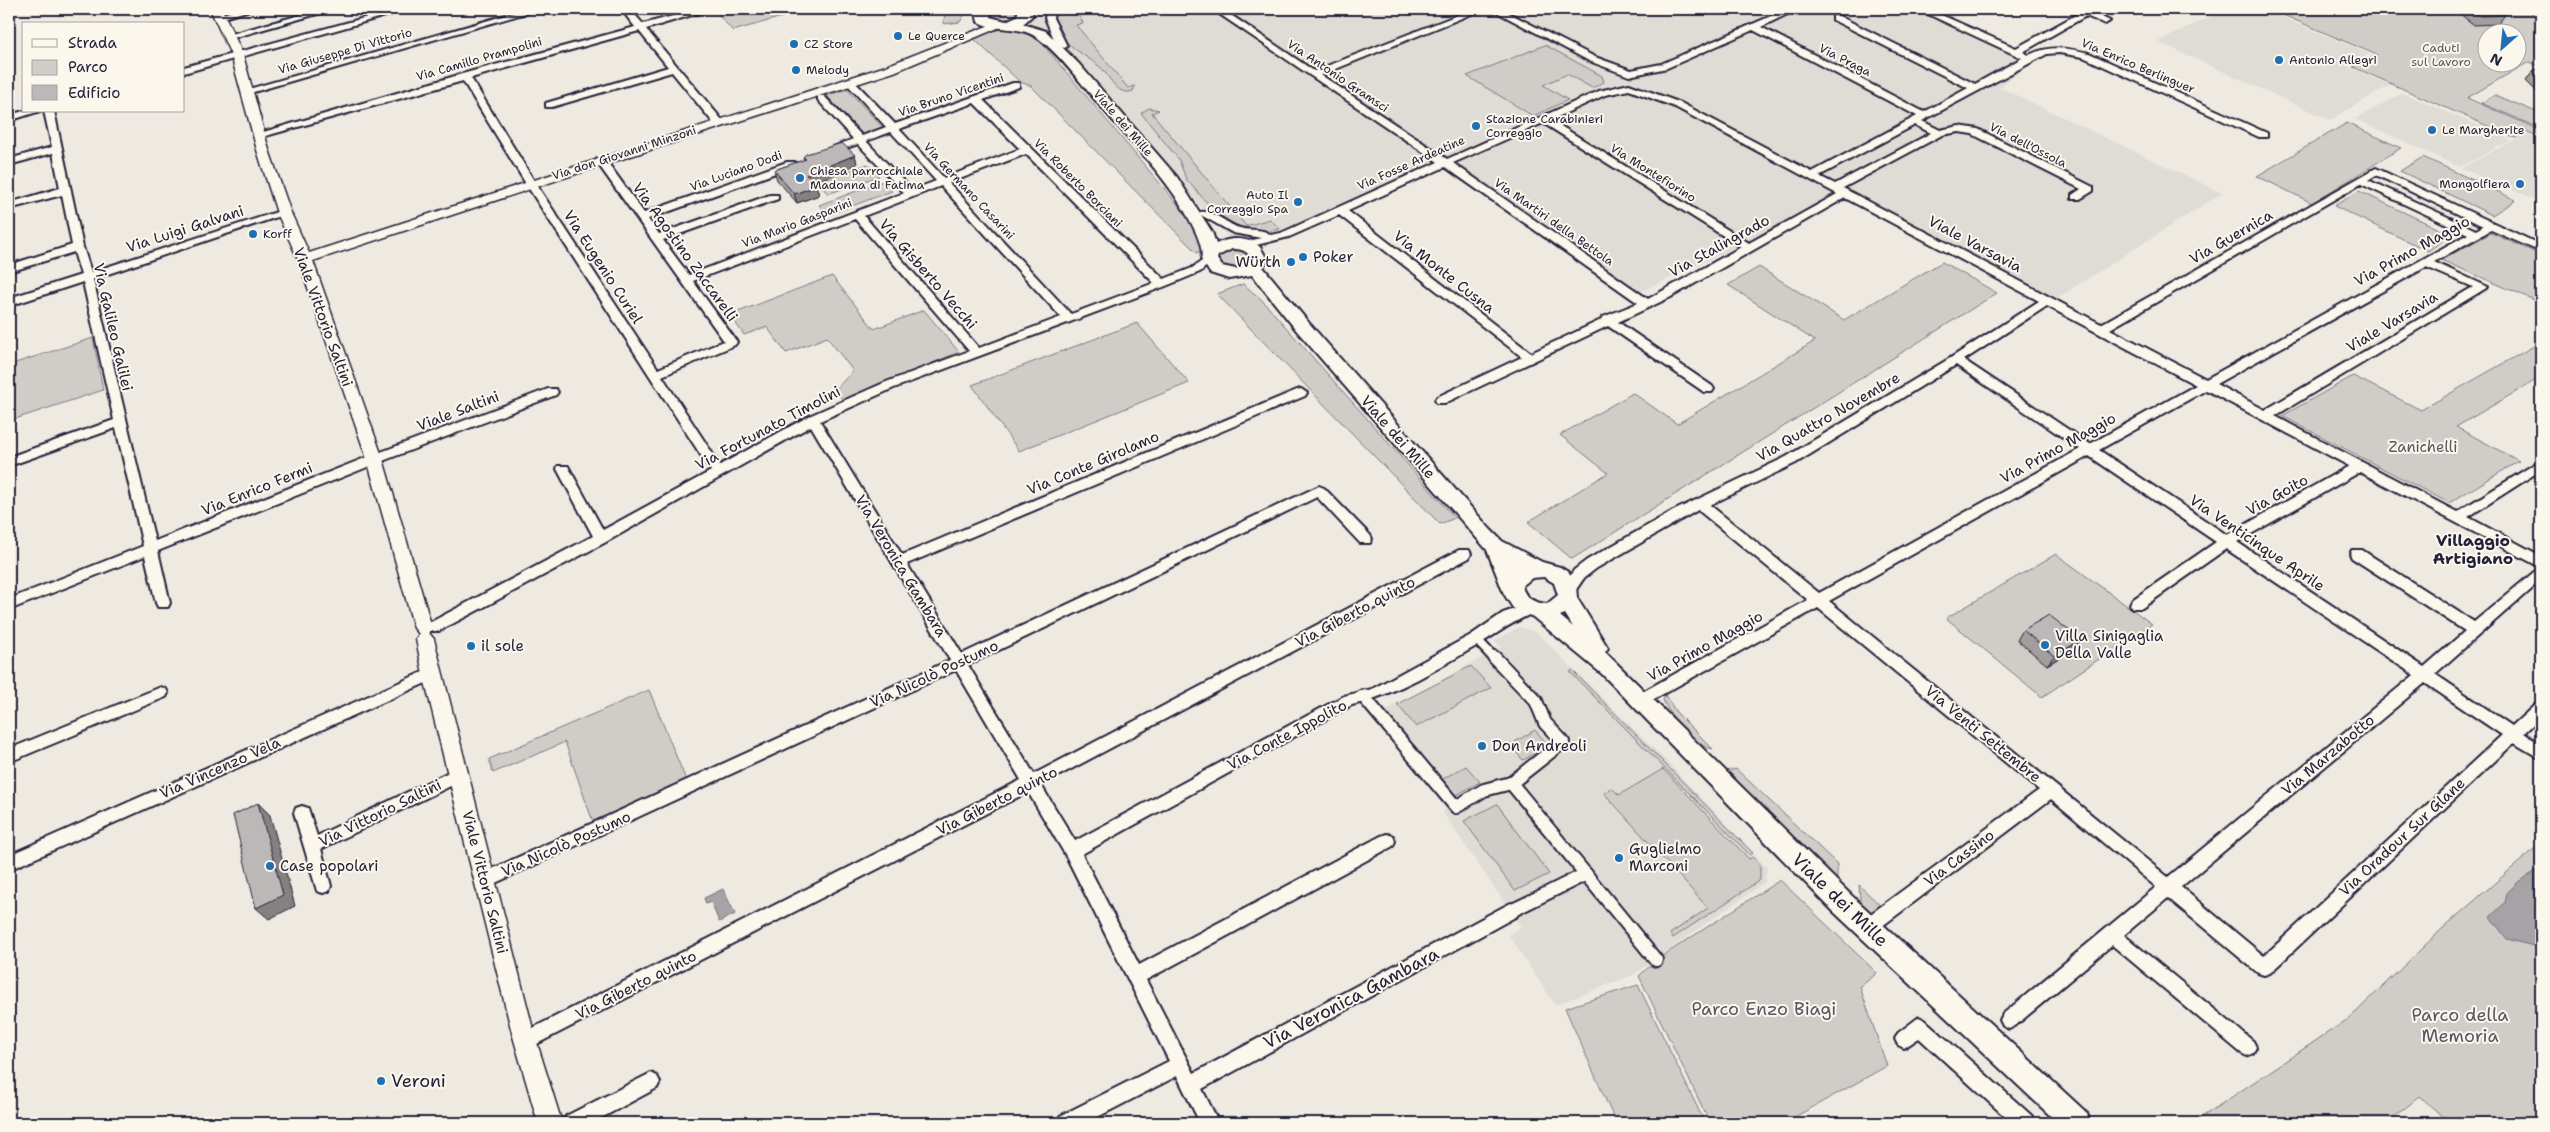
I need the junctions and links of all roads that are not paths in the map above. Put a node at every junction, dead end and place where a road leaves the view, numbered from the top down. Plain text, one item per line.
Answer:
1 (249, 9) edge
2 (330, 9) edge
3 (406, 9) edge
4 (536, 9) edge
5 (625, 9) edge
6 (708, 9) edge
7 (1051, 9) edge
8 (1216, 9) edge
9 (1480, 9) edge
10 (1495, 9) edge
11 (1794, 9) edge
12 (1921, 9) edge
13 (1943, 9) edge
14 (983, 11) edge
15 (1028, 11) edge
16 (218, 13) edge
17 (1933, 14) junction
18 (1836, 18) dead end
19 (2105, 21) dead end
20 (1006, 24) junction
21 (640, 27) junction
22 (1754, 27) junction
23 (229, 36) junction
24 (1062, 46) junction
25 (943, 47) junction
26 (2016, 52) junction
27 (237, 55) junction
28 (2029, 58) junction
29 (1592, 59) junction
30 (1664, 66) junction
31 (1074, 67) junction
32 (675, 68) junction
33 (185, 70) edge
34 (1630, 72) junction
35 (1314, 74) junction
36 (465, 76) junction
37 (1618, 80) junction
38 (1647, 81) junction
39 (850, 82) junction
40 (1016, 85) dead end
41 (1631, 88) junction
42 (1976, 88) junction
43 (247, 91) junction
44 (1602, 93) junction
45 (821, 98) dead end
46 (976, 99) junction
47 (1670, 101) junction
48 (550, 104) dead end
49 (31, 112) edge
50 (49, 112) edge
51 (1925, 116) junction
52 (9, 118) edge
53 (1543, 119) junction
54 (1915, 122) junction
55 (719, 123) junction
56 (894, 128) junction
57 (1939, 133) junction
58 (2262, 135) dead end
59 (258, 136) junction
60 (859, 140) junction
61 (57, 149) junction
62 (1027, 150) junction
63 (822, 154) edge
64 (601, 160) junction
65 (803, 160) edge
66 (9, 162) edge
67 (1446, 163) junction
68 (1811, 176) junction
69 (1172, 180) junction
70 (2360, 180) junction
71 (943, 181) junction
72 (531, 184) junction
73 (66, 190) junction
74 (1839, 192) junction
75 (910, 194) junction
76 (774, 197) dead end
77 (2076, 197) dead end
78 (9, 206) edge
79 (1340, 210) junction
80 (284, 213) junction
81 (1204, 214) junction
82 (857, 215) junction
83 (643, 217) junction
84 (2492, 225) junction
85 (2476, 234) junction
86 (1286, 235) junction
87 (658, 238) junction
88 (1240, 244) junction
89 (78, 247) junction
90 (1750, 248) junction
91 (2541, 249) edge
92 (1210, 256) junction
93 (305, 259) junction
94 (2426, 262) junction
95 (1257, 263) junction
96 (9, 269) edge
97 (1231, 273) junction
98 (88, 277) junction
99 (688, 279) junction
100 (1162, 284) junction
101 (2048, 300) junction
102 (9, 302) edge
103 (1646, 304) junction
104 (1069, 319) junction
105 (1607, 320) junction
106 (1303, 327) junction
107 (2101, 329) junction
108 (976, 353) junction
109 (1530, 358) junction
110 (1956, 360) junction
111 (655, 375) junction
112 (2206, 384) junction
113 (1708, 389) dead end
114 (552, 392) dead end
115 (1301, 393) dead end
116 (1441, 400) dead end
117 (2265, 416) junction
118 (812, 419) junction
119 (120, 422) junction
120 (2090, 449) junction
121 (375, 459) junction
122 (9, 462) edge
123 (2541, 464) edge
124 (2360, 466) junction
125 (563, 469) dead end
126 (718, 472) junction
127 (1700, 504) junction
128 (2457, 518) junction
129 (601, 538) junction
130 (1366, 539) dead end
131 (2226, 542) junction
132 (1495, 546) junction
133 (151, 548) junction
134 (1464, 554) dead end
135 (2357, 554) dead end
136 (898, 562) junction
137 (2541, 562) edge
138 (1592, 564) junction
139 (1546, 571) junction
140 (2541, 572) edge
141 (1512, 585) junction
142 (1568, 595) junction
143 (1820, 601) junction
144 (163, 603) dead end
145 (2137, 604) dead end
146 (9, 605) edge
147 (1535, 610) junction
148 (2475, 630) junction
149 (427, 632) junction
150 (1476, 639) junction
151 (959, 663) junction
152 (1610, 668) junction
153 (432, 674) junction
154 (2424, 675) junction
155 (161, 693) dead end
156 (1364, 696) junction
157 (1640, 700) junction
158 (2541, 708) edge
159 (2513, 734) junction
160 (2541, 753) edge
161 (9, 756) edge
162 (457, 775) junction
163 (1031, 783) junction
164 (1511, 783) junction
165 (2052, 790) junction
166 (302, 813) dead end
167 (1386, 841) dead end
168 (312, 846) junction
169 (1072, 851) junction
170 (9, 863) edge
171 (1586, 874) junction
172 (485, 880) junction
173 (323, 886) dead end
174 (2168, 889) junction
175 (1511, 911) joint
176 (1867, 927) junction
177 (2113, 936) junction
178 (1656, 960) dead end
179 (2264, 967) joint
180 (1136, 976) junction
181 (2009, 1020) dead end
182 (1904, 1039) dead end
183 (525, 1040) junction
184 (2247, 1048) dead end
185 (1180, 1064) junction
186 (651, 1082) dead end
187 (1191, 1084) junction
188 (550, 1123) edge
189 (573, 1123) edge
190 (1067, 1123) edge
191 (1210, 1123) edge
192 (2025, 1123) edge
193 (2076, 1123) edge

1 - 16 street
2 - 23 street
3 - 27 street
4 - 43 street, Via Giuseppe Di Vittorio
5 - 21 street
6 - 21 street, Via Camillo Prampolini
7 - 24 street, Viale dei Mille
8 - 35 street, Via Antonio Gramsci
9 - 35 street
10 - 29 street, Viale Varsavia
11 - 22 street
12 - 17 street
13 - 17 street
14 - 20 main road, Viale dei Mille
14 - 25 street, Via don Giovanni Minzoni
15 - 20 main road, Viale dei Mille
15 - 24 main road, Viale dei Mille
16 - 23 street, Viale Vittorio Saltini
17 - 26 street
18 - 42 street
19 - 26 street
20 - 25 street, Via don Giovanni Minzoni
20 - 31 main road, Viale dei Mille
21 - 32 street
21 - 36 street, Via Camillo Prampolini
22 - 30 street
22 - 51 street, Via Praga
23 - 27 street, Viale Vittorio Saltini
24 - 31 main road, Viale dei Mille
25 - 39 street, Via don Giovanni Minzoni
26 - 28 street
27 - 33 street
27 - 43 street, Viale Vittorio Saltini
28 - 42 street, Via Enrico Berlinguer
28 - 58 street, Via Enrico Berlinguer
29 - 34 street, Viale Varsavia
29 - 37 street, Viale Varsavia
30 - 34 street
30 - 38 street
31 - 69 main road, Viale dei Mille
32 - 48 street
32 - 55 street
34 - 37 street
34 - 38 street, Viale Varsavia
35 - 67 street, Via Antonio Gramsci
36 - 59 street, Via Camillo Prampolini
36 - 72 street, Via Eugenio Curiel
37 - 41 street, Viale Varsavia
37 - 44 street, Via Fosse Ardeatine
38 - 41 street
38 - 47 street, Viale Varsavia
39 - 55 street, Via don Giovanni Minzoni
39 - 56 street, Via Germano Casarini
40 - 46 street, Via Bruno Vicentini
41 - 44 street, Via Fosse Ardeatine
41 - 47 street, Viale Varsavia
42 - 51 street, Via Enrico Berlinguer
43 - 59 street, Viale Vittorio Saltini
44 - 53 street, Via Fosse Ardeatine
45 - 60 street
46 - 56 street, Via Bruno Vicentini
46 - 62 street, Via Roberto Borciani
47 - 68 street, Viale Varsavia
49 - 52 street
50 - 61 street, Via Galileo Galilei
51 - 54 street, Via Enrico Berlinguer
53 - 67 street, Via Fosse Ardeatine
53 - 90 street, Via Montefiorino
54 - 57 street
54 - 68 street, Via Enrico Berlinguer
55 - 64 street, Via don Giovanni Minzoni
56 - 60 street
56 - 71 street, Via Germano Casarini
57 - 74 street
57 - 77 street, Via dell'Ossola
59 - 80 street, Viale Vittorio Saltini
60 - 63 street
60 - 75 street
61 - 66 street
61 - 73 street, Via Galileo Galilei
62 - 71 street, Via Mario Gasparini
62 - 100 street, Via Roberto Borciani
64 - 72 street, Via don Giovanni Minzoni
64 - 83 street, Via Agostino Zaccarelli
65 - 83 street, Via Luciano Dodi
67 - 79 street, Via Fosse Ardeatine
67 - 103 street, Via Martiri della Bettola
68 - 74 street, Viale Varsavia
69 - 81 main road, Viale dei Mille
69 - 92 main road, Viale dei Mille
70 - 84 street, Via Guernica
70 - 85 street
70 - 107 street, Via Guernica
71 - 75 street, Via Mario Gasparini
71 - 104 street, Via Germano Casarini
72 - 93 street, Via don Giovanni Minzoni
72 - 111 street, Via Eugenio Curiel
73 - 78 street
73 - 89 street, Via Galileo Galilei
74 - 90 street, Via Stalingrado
74 - 101 street, Viale Varsavia
75 - 82 street, Via Mario Gasparini
76 - 87 street
79 - 86 street, Via Fosse Ardeatine
79 - 109 street, Via Monte Cusna
80 - 93 street, Viale Vittorio Saltini
80 - 98 street, Via Luigi Galvani
81 - 86 street, Via Fosse Ardeatine
81 - 88 main road, Viale dei Mille
82 - 99 street, Via Mario Gasparini
82 - 108 street, Via Gisberto Vecchi
83 - 87 street, Via Agostino Zaccarelli
84 - 85 street, Via Primo Maggio
84 - 91 street
85 - 94 street, Via Primo Maggio
86 - 88 street, Via Fosse Ardeatine
86 - 95 street, Via Fosse Ardeatine
87 - 99 street, Via Agostino Zaccarelli
88 - 92 main road
88 - 95 main road, Viale dei Mille
89 - 96 street
89 - 98 street, Via Galileo Galilei
90 - 103 street, Via Stalingrado
92 - 97 main road, Viale dei Mille
92 - 100 street, Via Fortunato Timolini
93 - 121 street, Viale Vittorio Saltini
94 - 112 street, Via Primo Maggio
94 - 117 street, Viale Varsavia
95 - 97 main road
95 - 106 main road, Viale dei Mille
97 - 100 street, Via Fortunato Timolini
97 - 106 main road, Viale dei Mille
98 - 102 street, Via Luigi Galvani
98 - 119 street, Via Galileo Galilei
99 - 111 street, Via Agostino Zaccarelli
100 - 104 street, Via Fortunato Timolini
101 - 107 street, Viale Varsavia
101 - 110 street, Via Quattro Novembre
103 - 105 street, Via Stalingrado
104 - 108 street, Via Fortunato Timolini
105 - 109 street, Via Stalingrado
105 - 113 street
106 - 132 main road, Viale dei Mille
107 - 112 street, Viale Varsavia
108 - 118 street, Via Fortunato Timolini
109 - 116 street, Via Stalingrado
110 - 120 street, Via Venticinque Aprile
110 - 127 street, Via Quattro Novembre
111 - 126 street, Via Eugenio Curiel
112 - 117 street, Viale Varsavia
112 - 120 street, Via Primo Maggio
114 - 121 street, Viale Saltini
115 - 136 street, Via Conte Girolamo
117 - 124 street, Viale Varsavia
118 - 126 street, Via Fortunato Timolini
118 - 136 street, Via Veronica Gambara
119 - 122 street
119 - 133 street, Via Galileo Galilei
120 - 131 street, Via Venticinque Aprile
120 - 143 street, Via Primo Maggio
121 - 133 street, Via Enrico Fermi
121 - 149 street, Viale Vittorio Saltini
123 - 128 street
124 - 128 street, Viale Varsavia
124 - 131 street, Via Goito
125 - 129 street
126 - 129 street, Via Fortunato Timolini
127 - 138 street, Via Quattro Novembre
127 - 143 street, Via Venti Settembre
128 - 137 street, Viale Varsavia
129 - 149 street, Via Fortunato Timolini
130 - 151 street, Via Nicolò Postumo
131 - 145 street, Via Goito
131 - 154 street, Via Venticinque Aprile
132 - 139 main road, Viale dei Mille
132 - 141 main road, Viale dei Mille
133 - 144 street
133 - 146 street, Via Enrico Fermi
134 - 163 street, Via Giberto quinto
135 - 148 street
136 - 151 street, Via Veronica Gambara
138 - 139 street, Via Quattro Novembre
138 - 142 street, Via Quattro Novembre
139 - 141 main road
139 - 142 main road, Viale dei Mille
140 - 148 street, Via Marzabotto
141 - 147 main road, Viale dei Mille
142 - 147 main road
142 - 152 main road, Viale dei Mille
143 - 157 street, Via Primo Maggio
143 - 165 street, Via Venti Settembre
147 - 150 street, Via Conte Ippolito
147 - 152 main road, Viale dei Mille
148 - 154 street, Via Marzabotto
149 - 153 street, Viale Vittorio Saltini
150 - 156 street, Via Conte Ippolito
150 - 164 street
151 - 163 street, Via Veronica Gambara
151 - 172 street, Via Nicolò Postumo
152 - 157 main road, Viale dei Mille
153 - 162 street, Viale Vittorio Saltini
153 - 170 street, Via Vincenzo Vela
154 - 159 street, Via Venticinque Aprile
154 - 174 street, Via Marzabotto
155 - 161 street
156 - 164 street
156 - 169 street, Via Conte Ippolito
157 - 176 main road, Viale dei Mille
158 - 159 street, Via Oradour Sur Glane
159 - 160 street, Via Venticinque Aprile
159 - 179 street, Via Oradour Sur Glane
162 - 168 street, Via Vittorio Saltini
162 - 172 street, Viale Vittorio Saltini
163 - 169 street, Via Veronica Gambara
163 - 183 street, Via Giberto quinto
164 - 171 street
165 - 174 street, Via Venti Settembre
165 - 176 street, Via Cassino
166 - 168 street
167 - 180 street
168 - 173 street, Via Vittorio Saltini
169 - 180 street, Via Veronica Gambara
171 - 175 street
171 - 178 street
172 - 183 street, Viale Vittorio Saltini
174 - 177 street, Via Marzabotto
174 - 179 street, Via Venti Settembre
175 - 187 street, Via Veronica Gambara
176 - 193 main road, Viale dei Mille
177 - 181 street, Via Marzabotto
177 - 184 street
180 - 185 street, Via Veronica Gambara
182 - 192 street
183 - 188 street, Viale Vittorio Saltini
185 - 187 street, Via Veronica Gambara
185 - 190 street
186 - 189 street
187 - 191 street, Via Veronica Gambara

